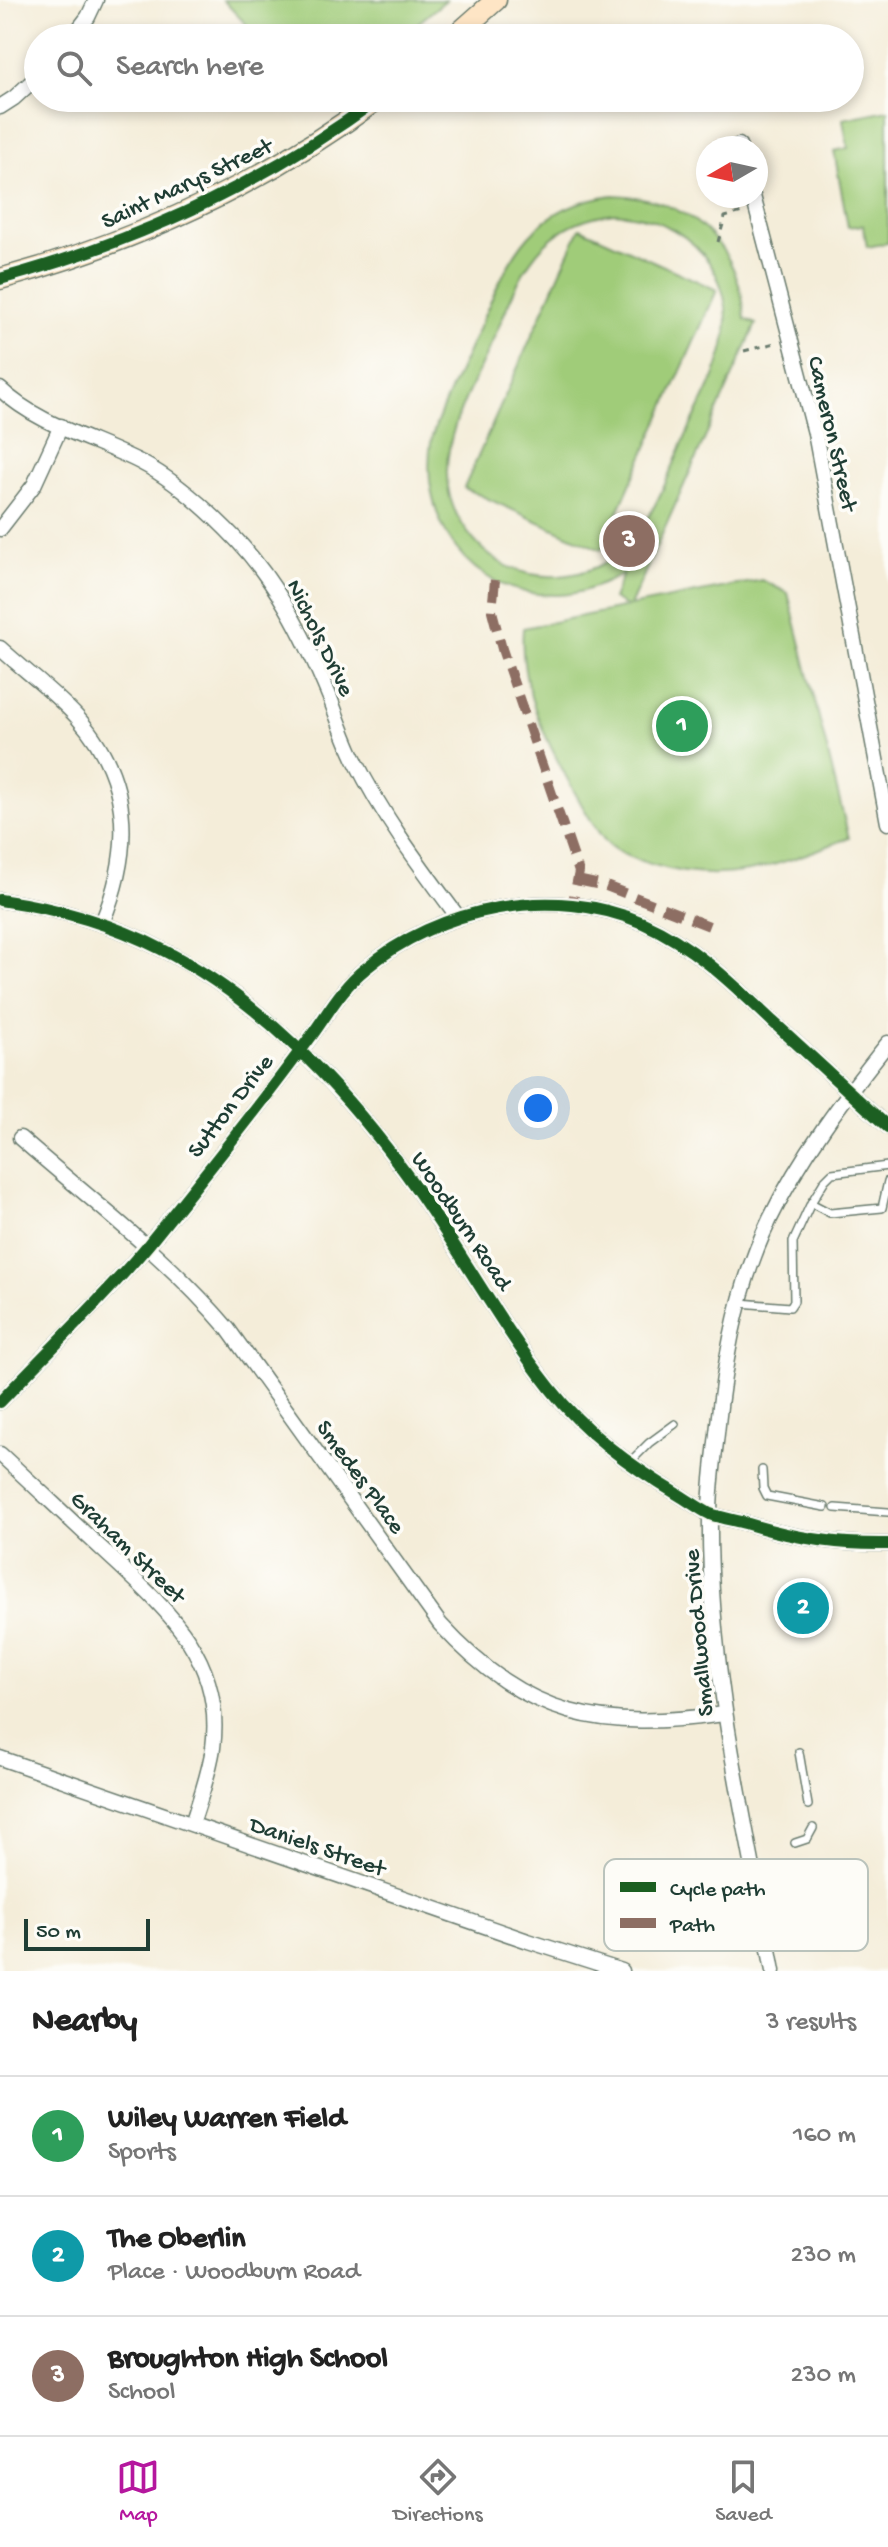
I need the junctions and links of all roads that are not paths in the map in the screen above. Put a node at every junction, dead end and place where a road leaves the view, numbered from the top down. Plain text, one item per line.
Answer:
1 (96, 0) edge
2 (496, 0) edge
3 (83, 24) edge
4 (469, 24) edge
5 (24, 89) edge
6 (0, 107) edge
7 (358, 112) edge
8 (756, 208) edge
9 (0, 279) edge
10 (0, 389) edge
11 (61, 426) junction
12 (0, 529) edge
13 (0, 648) edge
14 (888, 823) edge
15 (0, 900) edge
16 (458, 917) junction
17 (102, 923) junction
18 (888, 1043) edge
19 (300, 1051) junction
20 (849, 1092) junction
21 (888, 1127) edge
22 (20, 1138) dead end
23 (888, 1166) edge
24 (888, 1181) edge
25 (811, 1203) junction
26 (147, 1246) junction
27 (740, 1303) junction
28 (0, 1402) edge
29 (675, 1424) dead end
30 (0, 1454) edge
31 (629, 1463) junction
32 (762, 1470) dead end
33 (825, 1507) dead end
34 (835, 1508) dead end
35 (888, 1512) edge
36 (710, 1514) junction
37 (888, 1544) edge
38 (724, 1714) junction
39 (799, 1752) dead end
40 (0, 1758) edge
41 (808, 1805) dead end
42 (192, 1824) junction
43 (813, 1828) dead end
44 (795, 1843) dead end
45 (752, 1859) edge
46 (769, 1951) edge
47 (622, 1971) edge
48 (773, 1971) edge

1 - 3 street
2 - 4 main road
5 - 6 street
7 - 9 main road, Saint Marys Street
8 - 14 street, Cameron Street
10 - 11 street, Nichols Drive
11 - 12 street
11 - 16 street, Nichols Drive
13 - 17 street
15 - 17 street, Woodburn Road
16 - 19 street, Sutton Drive
16 - 20 street, Sutton Drive
17 - 19 street, Woodburn Road
18 - 20 street, Smallwood Drive
19 - 26 street, Sutton Drive
19 - 31 street, Woodburn Road
20 - 21 street, Sutton Drive
20 - 27 street, Smallwood Drive
22 - 26 street, Smedes Place
23 - 25 lane
24 - 25 lane
25 - 27 lane
26 - 28 street, Sutton Drive
26 - 38 street, Smedes Place
27 - 36 street, Smallwood Drive
29 - 31 lane
30 - 42 street, Graham Street
31 - 36 street, Woodburn Road
32 - 33 lane
34 - 35 lane
36 - 37 street, Woodburn Road
36 - 38 street, Smallwood Drive
38 - 45 street, Smallwood Drive
39 - 41 lane
40 - 42 street, Daniels Street
42 - 47 street, Daniels Street
43 - 44 lane
46 - 48 street, Smallwood Drive

